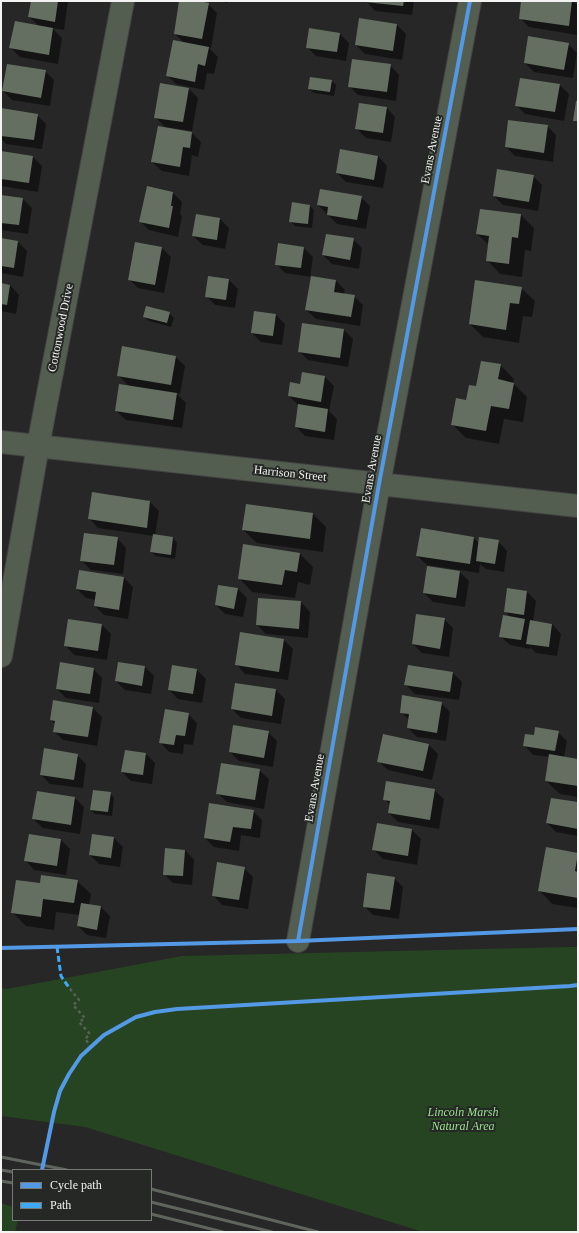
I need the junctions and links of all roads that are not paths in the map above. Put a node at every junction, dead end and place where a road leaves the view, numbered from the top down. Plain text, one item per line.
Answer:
1 (123, 1) edge
2 (470, 1) edge
3 (1, 442) edge
4 (38, 446) junction
5 (379, 484) junction
6 (578, 506) edge
7 (1, 656) edge
8 (298, 941) dead end

1 - 4 street, Cottonwood Drive
2 - 5 street, Evans Avenue
3 - 4 street, Harrison Street
4 - 5 street, Harrison Street
4 - 7 street, Cottonwood Drive
5 - 6 street, Harrison Street
5 - 8 street, Evans Avenue

